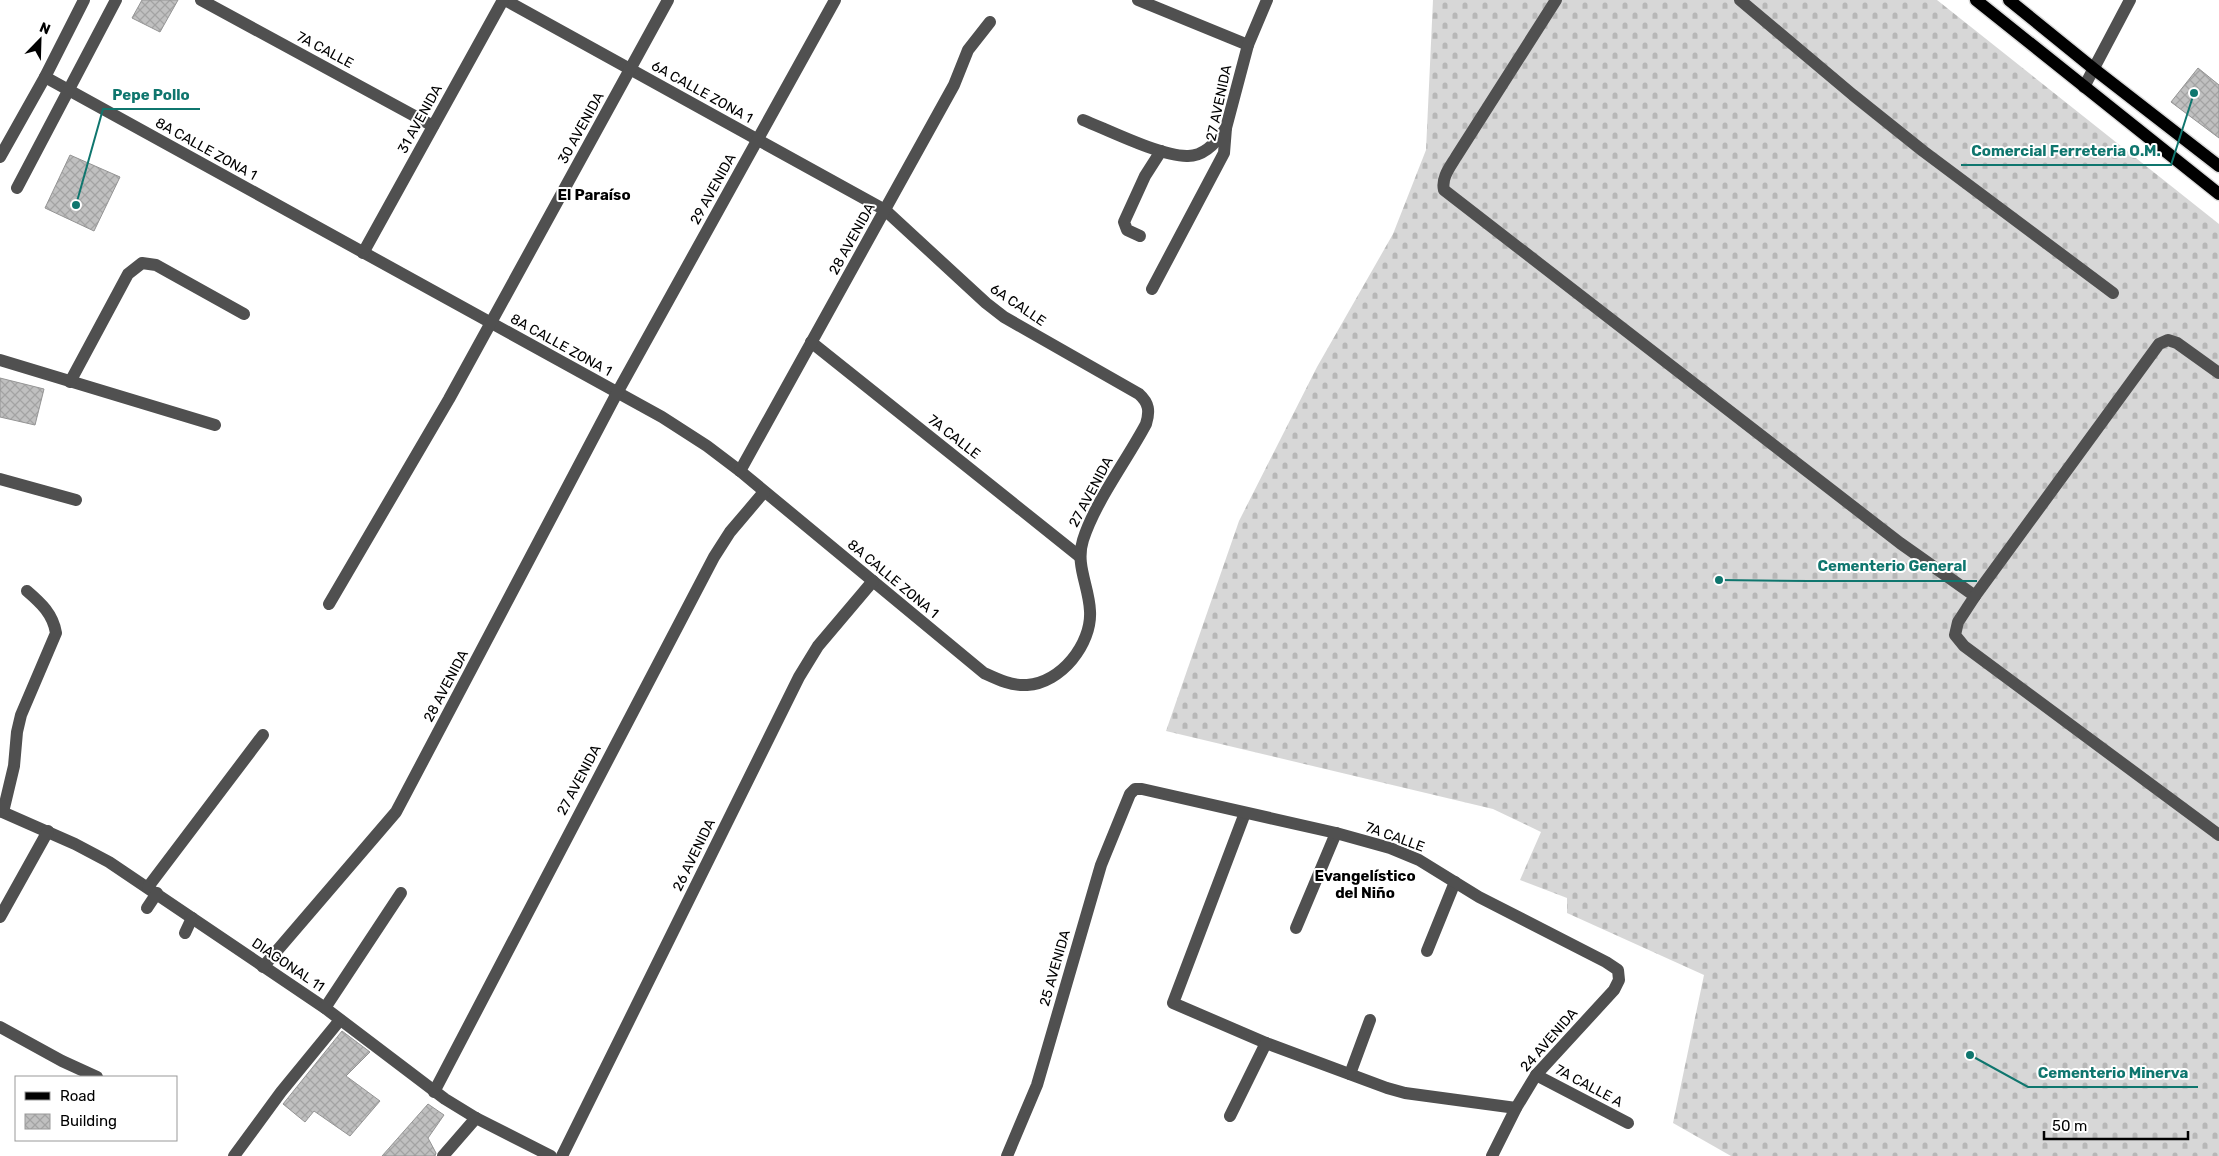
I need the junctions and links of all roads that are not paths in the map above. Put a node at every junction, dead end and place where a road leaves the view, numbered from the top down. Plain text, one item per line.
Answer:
1 (84, 0) edge
2 (116, 0) edge
3 (202, 0) edge
4 (504, 0) edge
5 (668, 0) edge
6 (835, 0) edge
7 (1138, 0) edge
8 (1267, 0) edge
9 (1556, 0) edge
10 (1740, 0) edge
11 (1976, 0) edge
12 (2009, 0) edge
13 (2130, 0) edge
14 (990, 22) dead end
15 (1248, 45) junction
16 (630, 69) junction
17 (2094, 69) junction
18 (45, 77) junction
19 (2084, 87) junction
20 (69, 90) junction
21 (1082, 120) dead end
22 (433, 126) junction
23 (1226, 128) junction
24 (758, 140) junction
25 (1161, 151) junction
26 (0, 157) edge
27 (2219, 166) edge
28 (18, 188) dead end
29 (2219, 194) edge
30 (885, 210) junction
31 (1140, 236) dead end
32 (362, 253) junction
33 (1152, 289) dead end
34 (2113, 293) dead end
35 (244, 314) dead end
36 (490, 323) junction
37 (811, 342) junction
38 (0, 360) edge
39 (2219, 373) edge
40 (70, 382) junction
41 (617, 393) junction
42 (1148, 406) joint
43 (216, 425) dead end
44 (740, 471) junction
45 (0, 479) edge
46 (764, 492) junction
47 (76, 500) dead end
48 (1079, 556) junction
49 (873, 581) junction
50 (27, 591) dead end
51 (1975, 596) junction
52 (329, 604) dead end
53 (1028, 685) joint
54 (263, 735) dead end
55 (1135, 790) joint
56 (1, 812) edge
57 (1245, 813) junction
58 (48, 832) junction
59 (1336, 833) junction
60 (2219, 835) edge
61 (1455, 882) junction
62 (152, 890) junction
63 (401, 893) dead end
64 (147, 908) dead end
65 (0, 917) edge
66 (192, 918) junction
67 (1296, 928) dead end
68 (185, 933) dead end
69 (1427, 951) dead end
70 (263, 967) junction
71 (1620, 975) joint
72 (325, 1008) junction
73 (340, 1020) junction
74 (1370, 1020) dead end
75 (0, 1027) edge
76 (1266, 1043) junction
77 (1350, 1074) junction
78 (1536, 1075) junction
79 (95, 1076) edge
80 (434, 1092) junction
81 (1516, 1108) junction
82 (1230, 1116) dead end
83 (476, 1118) junction
84 (1628, 1123) dead end
85 (234, 1156) edge
86 (443, 1156) edge
87 (551, 1156) edge
88 (562, 1156) edge
89 (1008, 1156) edge
90 (1492, 1156) edge

1 - 18 street
2 - 20 street
3 - 22 street, 7A CALLE
4 - 16 street, 6A CALLE ZONA 1
4 - 22 street, 31 AVENIDA
5 - 16 street, 30 AVENIDA
6 - 24 street, 29 AVENIDA
7 - 15 street
8 - 15 street, 27 AVENIDA
9 - 51 street
10 - 34 street
11 - 19 main road
12 - 17 main road
13 - 17 street
14 - 30 street, 28 AVENIDA
15 - 23 street, 27 AVENIDA
16 - 24 street, 6A CALLE ZONA 1
16 - 36 street, 30 AVENIDA
17 - 19 street
17 - 27 main road
18 - 20 street, 8A CALLE ZONA 1
18 - 26 street
19 - 29 main road
20 - 28 street
20 - 32 street, 8A CALLE ZONA 1
21 - 25 street
22 - 32 street, 31 AVENIDA
23 - 25 street
23 - 33 street, 27 AVENIDA
24 - 30 street, 6A CALLE ZONA 1
24 - 41 street, 29 AVENIDA
25 - 31 street
30 - 37 street, 28 AVENIDA
30 - 42 street, 6A CALLE
32 - 36 street, 8A CALLE ZONA 1
35 - 40 street
36 - 41 street, 8A CALLE ZONA 1
36 - 52 street, 30 AVENIDA
37 - 44 street, 28 AVENIDA
37 - 48 street, 7A CALLE
38 - 40 street
39 - 51 street
40 - 43 street
41 - 44 street, 8A CALLE ZONA 1
41 - 70 street, 28 AVENIDA
42 - 48 street, 27 AVENIDA
44 - 46 street, 8A CALLE ZONA 1
45 - 47 street
46 - 49 street, 8A CALLE ZONA 1
46 - 80 street, 27 AVENIDA
48 - 53 street, 27 AVENIDA
49 - 53 street, 8A CALLE ZONA 1
49 - 88 street, 26 AVENIDA
50 - 56 street
51 - 60 street
54 - 62 street
55 - 57 street, 7A CALLE
55 - 89 street, 25 AVENIDA
56 - 58 street, DIAGONAL 11
57 - 59 street, 7A CALLE
57 - 76 street
58 - 62 street, DIAGONAL 11
58 - 65 street
59 - 61 street, 7A CALLE
59 - 67 street
61 - 69 street
61 - 71 street, 7A CALLE
62 - 64 street
62 - 66 street, DIAGONAL 11
63 - 72 street
66 - 68 street
66 - 70 street, DIAGONAL 11
70 - 72 street, DIAGONAL 11
71 - 78 street, 24 AVENIDA
72 - 73 street, DIAGONAL 11
73 - 80 street, DIAGONAL 11
73 - 85 street
74 - 77 street
75 - 79 street
76 - 77 street
76 - 82 street
77 - 81 street
78 - 81 street, 24 AVENIDA
78 - 84 street, 7A CALLE A
80 - 83 street, DIAGONAL 11
81 - 90 street, 24 AVENIDA
83 - 86 street
83 - 87 street, DIAGONAL 11

